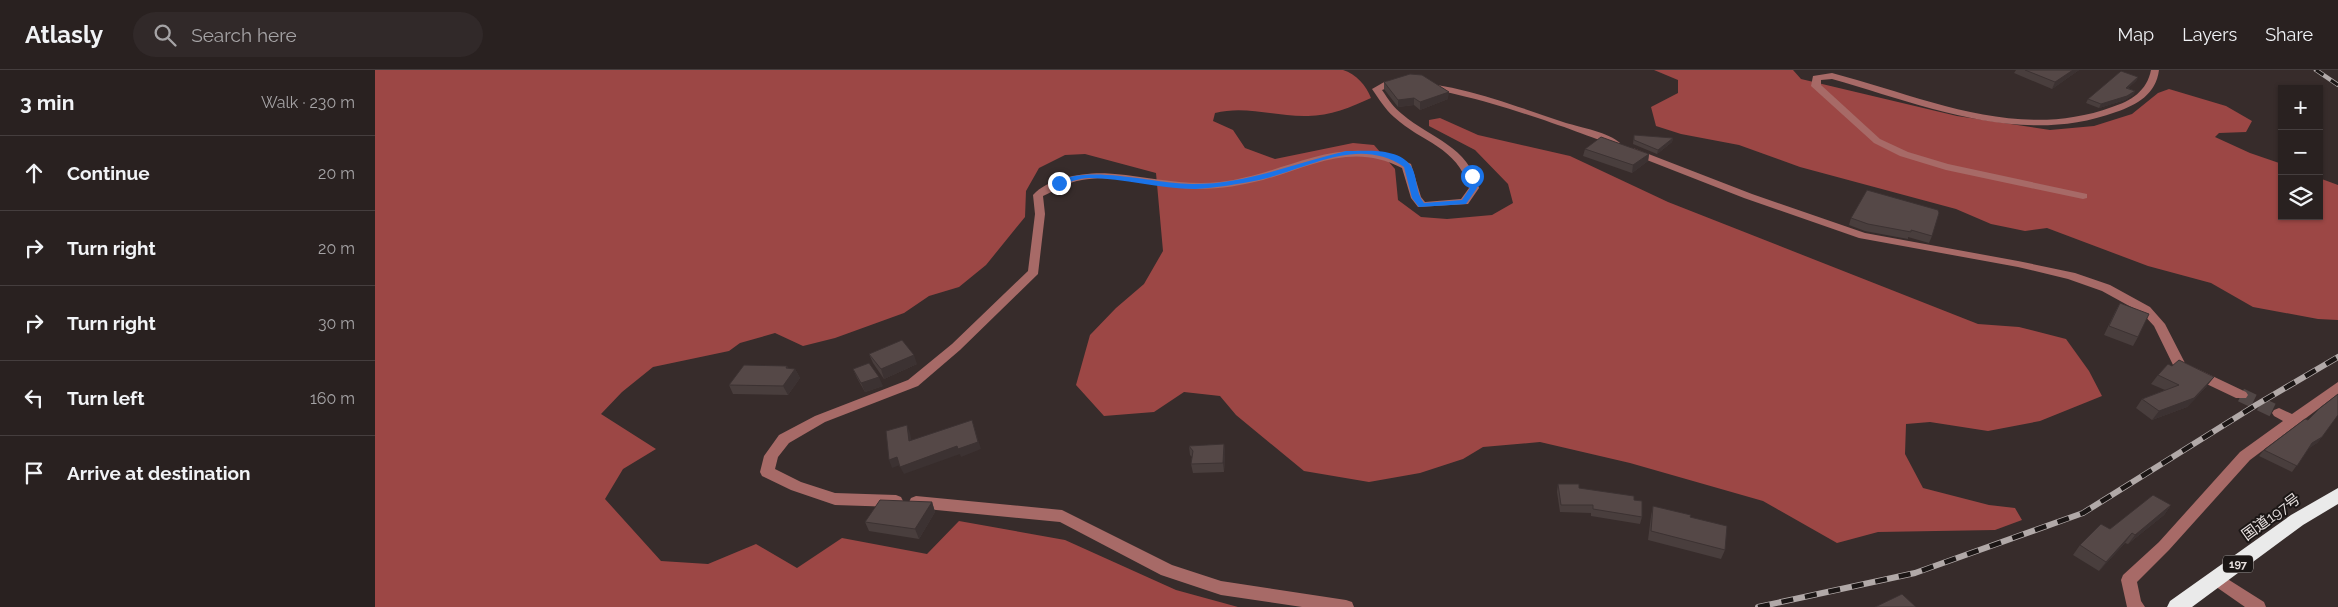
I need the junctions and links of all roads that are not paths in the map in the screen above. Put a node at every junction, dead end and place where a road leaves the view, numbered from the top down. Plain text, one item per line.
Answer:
1 (2155, 70) edge
2 (2083, 196) dead end
3 (2338, 387) edge
4 (2241, 395) tunnel mouth
5 (2279, 413) tunnel mouth
6 (2293, 420) junction
7 (2338, 495) edge
8 (2218, 580) junction
9 (1346, 607) edge
10 (2137, 607) edge
11 (2177, 607) edge
12 (2259, 607) edge

1 - 2 street
3 - 6 street
4 - 9 street
5 - 6 street
6 - 10 street
7 - 8 highway, 国道197号 / 197
8 - 11 highway, 国道197号 / 197
8 - 12 street

